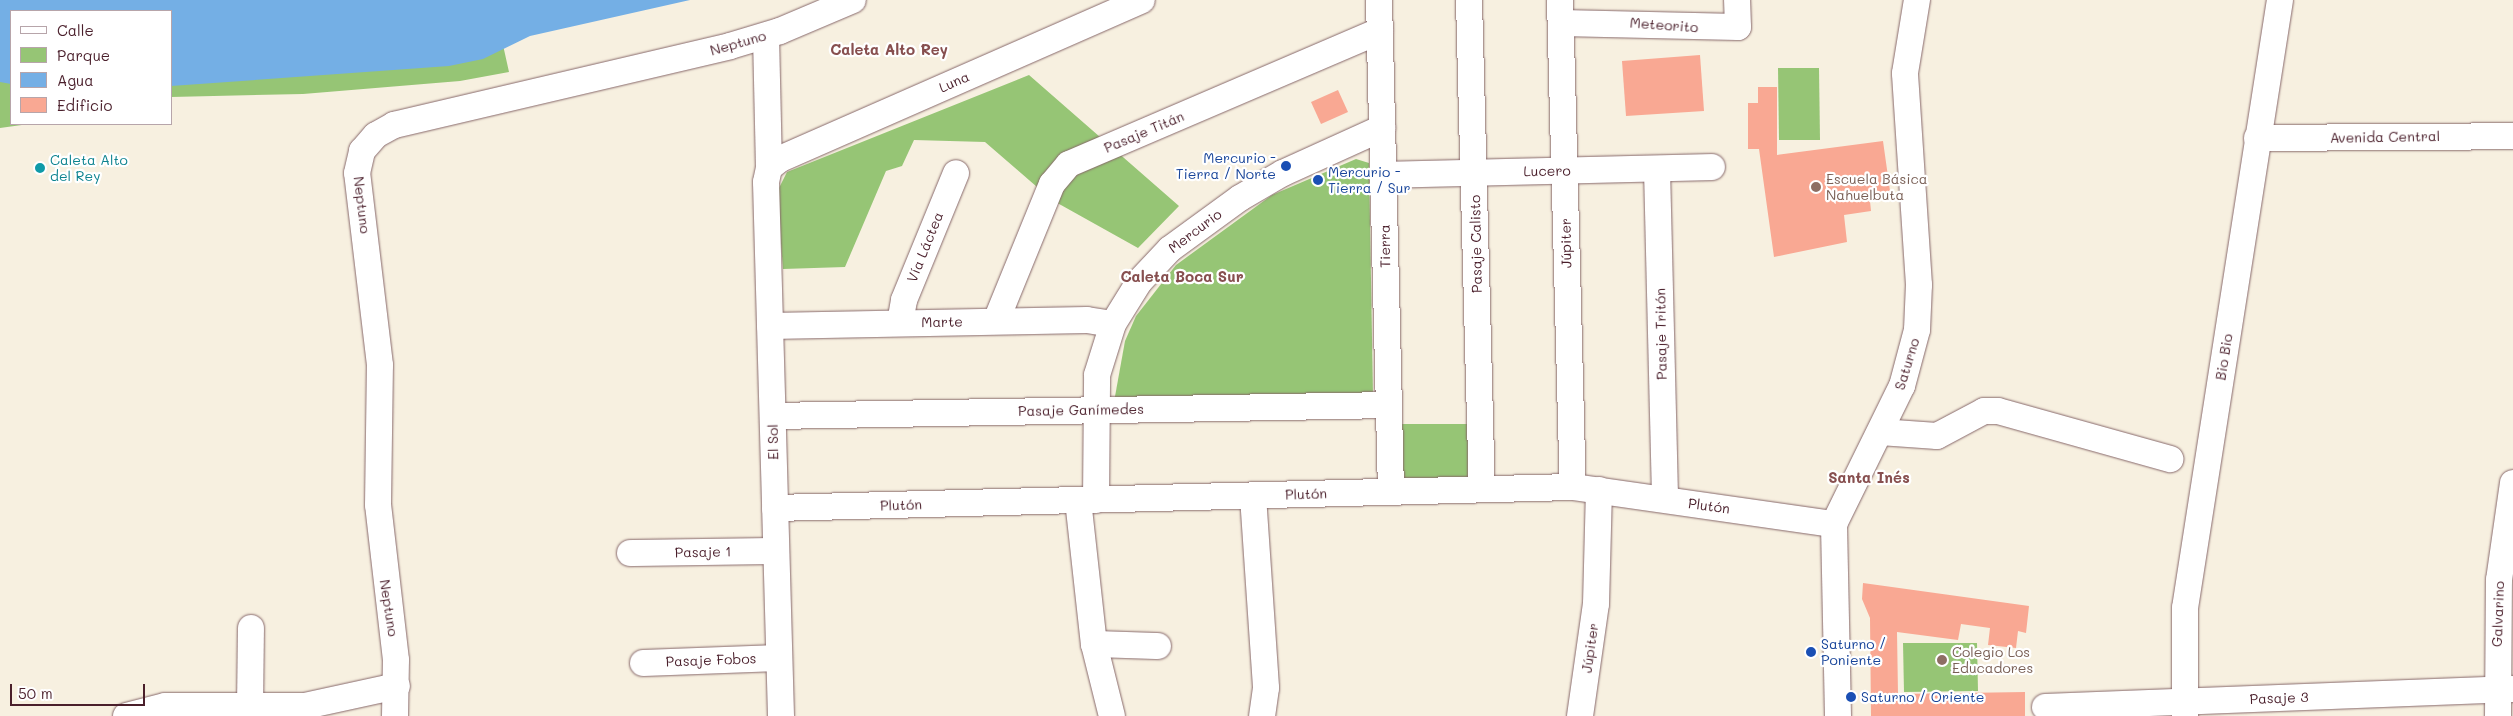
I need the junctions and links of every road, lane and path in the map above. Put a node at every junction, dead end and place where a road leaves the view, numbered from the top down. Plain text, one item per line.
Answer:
1 (853, 0) edge
2 (1142, 0) edge
3 (1379, 0) edge
4 (1469, 0) edge
5 (1738, 0) edge
6 (1917, 0) edge
7 (2280, 0) edge
8 (1561, 11) edge
9 (1651, 11) edge
10 (1380, 31) junction
11 (766, 36) junction
12 (1382, 128) junction
13 (2513, 136) edge
14 (2257, 138) junction
15 (1712, 167) dead end
16 (769, 168) junction
17 (1657, 169) junction
18 (1565, 171) junction
19 (956, 173) dead end
20 (1474, 173) junction
21 (1383, 175) junction
22 (996, 321) junction
23 (900, 323) junction
24 (1113, 324) junction
25 (770, 326) junction
26 (1388, 405) junction
27 (1094, 410) junction
28 (773, 416) junction
29 (1880, 432) junction
30 (2170, 459) dead end
31 (2513, 483) edge
32 (1573, 487) junction
33 (1482, 489) junction
34 (1599, 490) junction
35 (1391, 492) junction
36 (1253, 496) junction
37 (1665, 499) junction
38 (1087, 500) junction
39 (775, 508) junction
40 (1834, 524) junction
41 (776, 550) junction
42 (630, 554) dead end
43 (251, 628) dead end
44 (1094, 644) junction
45 (1158, 646) dead end
46 (779, 658) junction
47 (643, 662) dead end
48 (397, 686) junction
49 (2505, 689) edge
50 (250, 707) junction
51 (2045, 707) dead end
52 (2185, 709) edge
53 (126, 716) edge
54 (395, 716) edge
55 (781, 716) edge
56 (1112, 716) edge
57 (1262, 716) edge
58 (1580, 716) edge
59 (1838, 716) edge
60 (2498, 716) edge

1 - 11 street, Neptuno
2 - 16 street, Luna
3 - 10 street, Tierra
4 - 20 street, Pasaje Calisto
5 - 9 street, Meteorito
6 - 29 street, Saturno
7 - 14 street, Bio Bio
8 - 9 street, Meteorito
8 - 18 street, Júpiter
10 - 12 street, Tierra
10 - 22 street, Pasaje Titán
11 - 16 street, El Sol
11 - 48 street, Neptuno
12 - 21 street, Tierra
12 - 24 street, Mercurio
13 - 14 street, Avenida Central
14 - 52 street, Bio Bio
15 - 17 street, Lucero
16 - 25 street, El Sol
17 - 18 street, Lucero
17 - 37 street, Pasaje Tritón
18 - 20 street, Lucero
18 - 32 street, Júpiter
19 - 23 street, Vía Láctea
20 - 21 street, Lucero
20 - 33 street, Pasaje Calisto
21 - 26 street, Tierra
22 - 23 street, Marte
22 - 24 street, Marte
23 - 25 street, Marte
24 - 27 street, Mercurio
25 - 28 street, El Sol
26 - 27 street, Pasaje Ganímedes
26 - 35 street, Tierra
27 - 28 street, Pasaje Ganímedes
27 - 38 street, Mercurio
28 - 39 street, El Sol
29 - 30 street
29 - 40 street, Saturno
31 - 49 street, Galvarino
32 - 33 street, Plutón
32 - 34 street, Plutón
33 - 35 street, Plutón
34 - 37 street, Plutón
34 - 58 street, Júpiter
35 - 36 street, Plutón
36 - 38 street, Plutón
36 - 57 street
37 - 40 street, Plutón
38 - 39 street, Plutón
38 - 44 street, Mercurio
39 - 41 street, El Sol
40 - 59 street, Saturno
41 - 42 street, Pasaje 1
41 - 46 street, El Sol
43 - 50 street
44 - 45 street
44 - 56 street, Mercurio
46 - 47 street, Pasaje Fobos
46 - 55 street, El Sol
48 - 50 street
48 - 54 street, Neptuno
49 - 52 street, Pasaje 3
49 - 60 street, Galvarino
50 - 53 street
51 - 52 street, Pasaje 3

